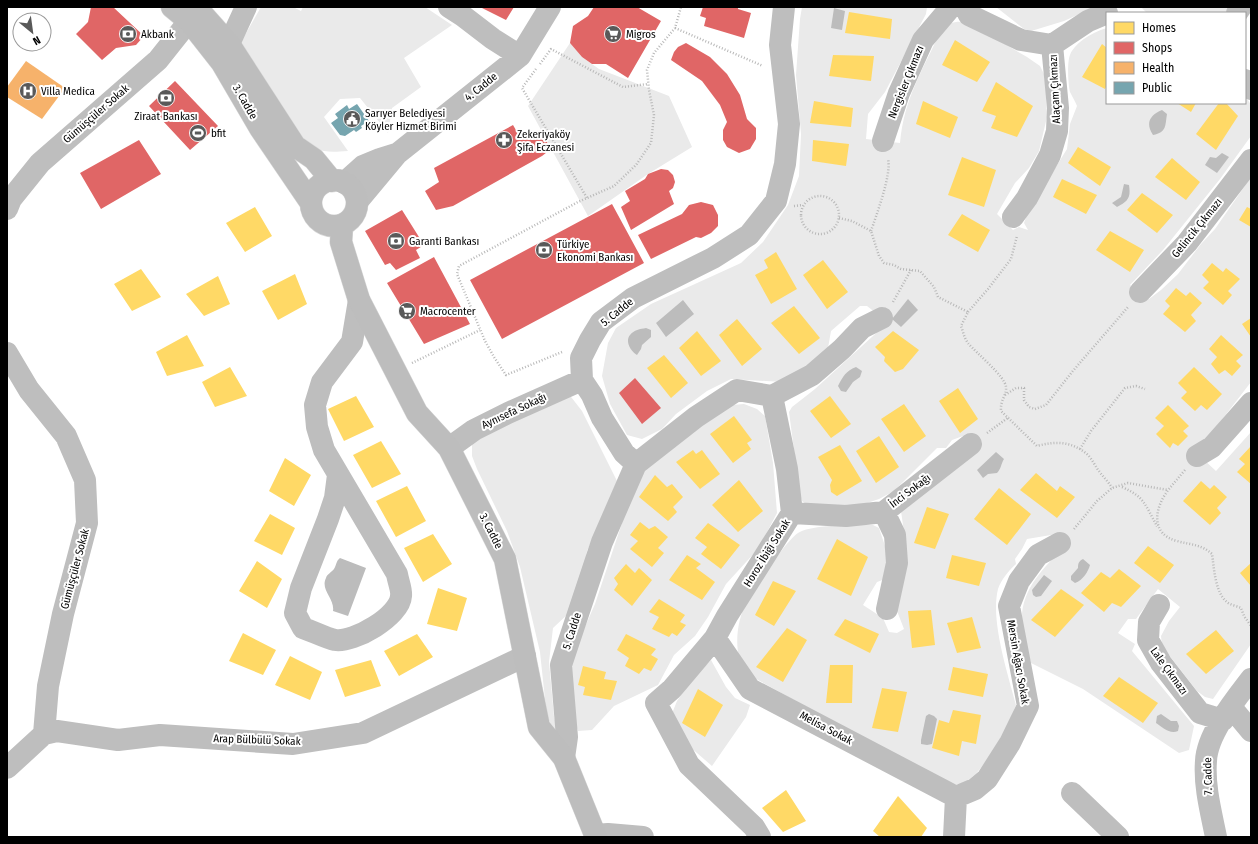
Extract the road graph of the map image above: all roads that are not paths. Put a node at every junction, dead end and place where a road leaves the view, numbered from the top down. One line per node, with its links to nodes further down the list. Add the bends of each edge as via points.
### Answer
1 (172, 7): 9 (main road, 3. Cadde)
2 (246, 7): 10 (street)
3 (449, 7): 12 (street)
4 (550, 7): 12 (street, 4. Cadde)
5 (784, 7): 26 (street, 5. Cadde, via 780,45 789,124 785,164 776,201 749,235 713,258 633,298 601,322 582,358)
6 (951, 7): 13 (street, Nergisler Çıkmazı, via 923,40 899,93)
7 (965, 7): 11 (street, via 969,15 1021,40)
8 (1106, 13): 11 (street, via 1088,21)
9 (192, 14): 10 (main road, 3. Cadde); 18 (main road, 3. Cadde, via 260,128); 19 (street, Gümüşçüler Sokak, via 158,60 40,163 11,199)
10 (228, 44): 16 (main road, 3. Cadde, via 295,146 314,159)
11 (1052, 45): 20 (street, Alaçam Çıkmazı, via 1058,108 1057,131 1050,155 1027,198)
12 (520, 56): 14 (street, 4. Cadde)
13 (883, 141)
14 (397, 154): 16 (street, via 363,166); 17 (street)
15 (1251, 160): 22 (street, Gelincik Çıkmazı, via 1187,243)
16 (338, 182): 17 (main road, via 353,191); 18 (main road, via 320,186 312,196)
17 (356, 202): 21 (main road, via 353,215)
18 (311, 203): 21 (main road, via 316,217)
19 (7, 209)
20 (1013, 217)
21 (337, 231): 23 (main road, 3. Cadde)
22 (1140, 292)
23 (359, 300): 30 (main road, 3. Cadde, via 417,413); 33 (street, via 352,342 322,382 315,405 317,427 324,450)
24 (882, 318): 27 (street, via 862,328 812,375)
25 (7, 354): 44 (street, Gümüşçüler Sokak, via 29,390 66,436 85,480 87,523 76,559 48,686)
26 (582, 380): 30 (street, Aynısefa Sokağı, via 474,430); 32 (street, via 624,453)
27 (772, 396): 32 (street, via 737,390 696,417); 35 (street, Horoz İbiği Sokak, via 787,469)
28 (1251, 403): 31 (street, via 1212,448)
29 (972, 444): 34 (street, İnci Sokağı)
30 (449, 448): 40 (main road, 3. Cadde, via 505,560)
31 (1197, 456)
32 (636, 464): 45 (street, 5. Cadde, via 602,542 561,664 567,737)
33 (338, 475): 33 (street, via 333,505 301,588 295,613 303,628 336,640 351,638 376,626 396,609 402,596 397,574)
34 (884, 512): 35 (street, İnci Sokağı, via 846,516); 38 (street, via 895,535 897,563)
35 (792, 513): 39 (street, Horoz İbiği Sokak)
36 (1060, 543): 48 (street, Mersin Ağacı Sokak, via 1038,555 1018,581 1009,606 1028,706 1010,743 987,779 975,789)
37 (1159, 605): 42 (street, Lale Çıkmazı, via 1149,622 1148,640 1161,663 1200,713)
38 (887, 609)
39 (715, 638): 48 (street, Melisa Sokak, via 750,689); 53 (street, Horoz İbiği Sokak, via 672,689 656,703 688,765 754,827)
40 (525, 656): 44 (street, Arap Bülbülü Sokak, via 363,734 293,744 160,735 118,740 57,731); 45 (main road, 3. Cadde, via 539,727)
41 (1251, 679): 42 (street, 7. Cadde)
42 (1227, 713): 43 (street); 51 (street, 7. Cadde, via 1211,739 1206,760 1208,800)
43 (1251, 731)
44 (44, 734): 46 (street)
45 (564, 758): 49 (main road, 3. Cadde)
46 (7, 768)
47 (1072, 793): 50 (street)
48 (956, 797): 54 (street)
49 (596, 836): 52 (street, via 608,834)
50 (1114, 836)
51 (1216, 836)
52 (643, 837)
53 (760, 837)
54 (954, 837)

